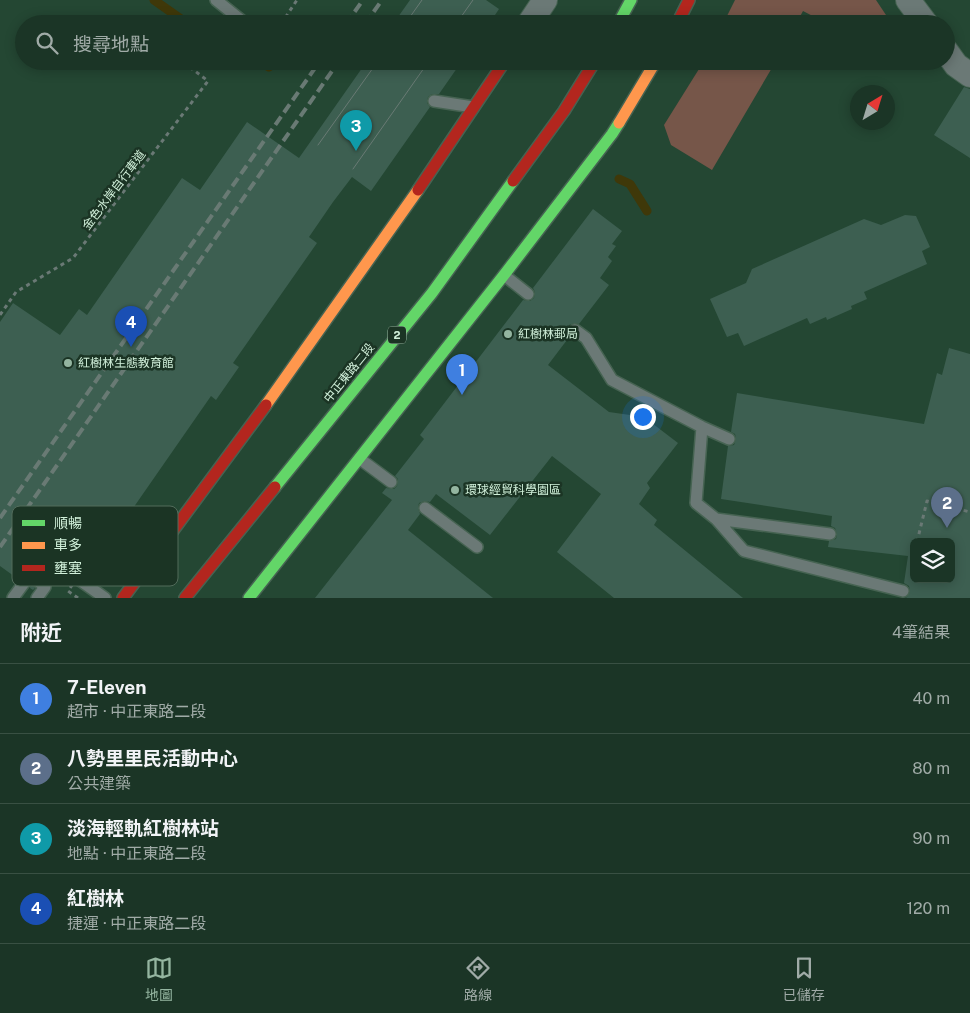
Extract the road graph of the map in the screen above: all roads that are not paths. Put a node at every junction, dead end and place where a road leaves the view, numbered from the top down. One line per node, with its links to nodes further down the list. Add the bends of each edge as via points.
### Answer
1 (216, 0): 6 (lane)
2 (545, 0): 7 (street)
3 (631, 0): 8 (main road)
4 (689, 0): 9 (main road)
5 (908, 0): 10 (street)
6 (235, 15)
7 (535, 15)
8 (623, 15)
9 (682, 15)
10 (919, 15)
11 (955, 64): 15 (street)
12 (499, 70): 17 (main road)
13 (589, 70): 37 (main road, 中正東路二段 / 2, via 564,111 432,293)
14 (651, 70): 18 (main road, via 612,134)
15 (970, 75)
16 (434, 101): 17 (lane)
17 (475, 107): 27 (main road, via 261,413)
18 (504, 275): 19 (lane); 23 (main road)
19 (528, 294)
20 (575, 330): 21 (lane, via 586,338 612,380)
21 (702, 428): 22 (lane); 26 (lane, via 696,502)
22 (730, 439)
23 (360, 459): 24 (lane); 38 (main road)
24 (391, 482)
25 (425, 508): 29 (lane)
26 (716, 519): 28 (lane); 33 (lane, via 744,551)
27 (178, 524)
28 (830, 534)
29 (477, 547)
30 (44, 586): 34 (lane)
31 (88, 586): 35 (lane)
32 (132, 586): 36 (main road)
33 (903, 591)
34 (37, 598)
35 (105, 598)
36 (123, 598)
37 (185, 598)
38 (249, 598)

